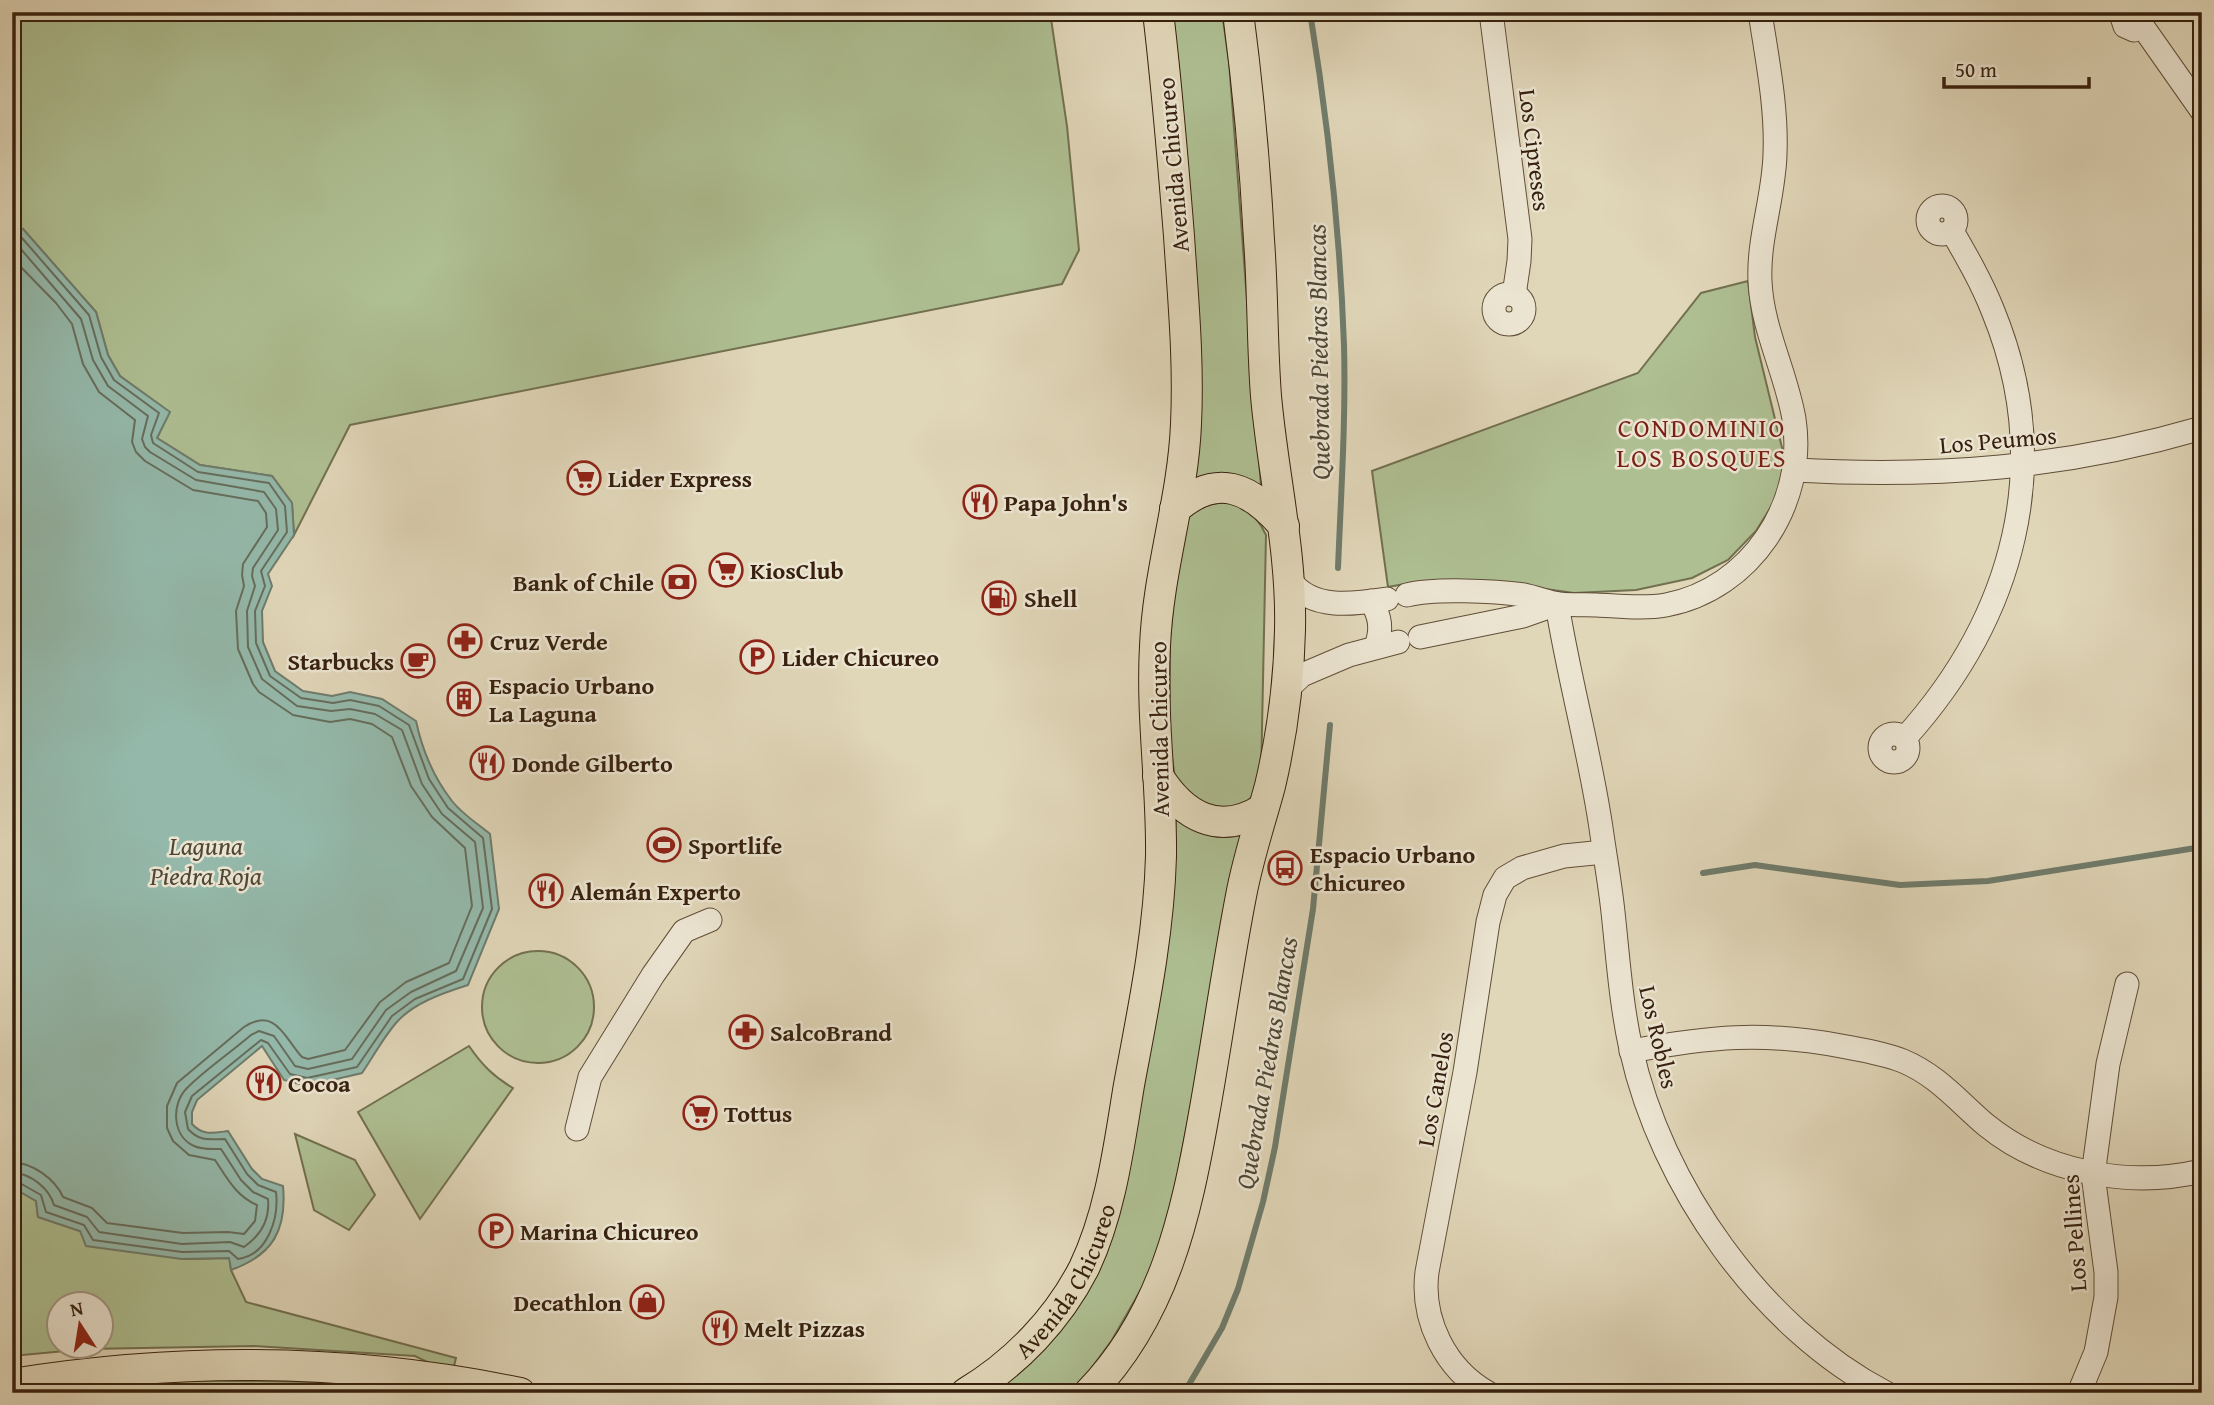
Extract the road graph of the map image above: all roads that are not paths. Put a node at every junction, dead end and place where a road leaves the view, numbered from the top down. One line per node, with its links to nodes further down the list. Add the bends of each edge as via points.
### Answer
1 (1158, 12): 13 (main road, Avenida Chicureo, via 1187,370 1186,427)
2 (1238, 12): 14 (main road, via 1256,195 1266,392)
3 (1492, 12): 9 (street, Los Cipreses, via 1520,239)
4 (1760, 12): 12 (street, via 1776,129 1760,280 1772,345 1794,418)
5 (2123, 12): 6 (street, via 2125,26 2134,30)
6 (2144, 20): 7 (street)
7 (2202, 111)
8 (1952, 231): 11 (street, via 1982,286 2007,351 2022,424)
9 (1514, 295)
10 (2202, 428): 11 (street, Los Peumos, via 2096,455)
11 (2024, 466): 12 (street, Los Peumos, via 1910,473); 20 (street, via 2013,547 1994,602 1941,695)
12 (1795, 470): 17 (street, via 1783,511 1763,545 1738,570 1710,588 1664,605)
13 (1175, 509): 14 (main road, via 1203,490 1232,488 1258,501); 21 (main road, Avenida Chicureo, via 1155,641)
14 (1284, 526): 15 (main road)
15 (1290, 580): 16 (street, via 1296,590 1318,601); 19 (main road)
16 (1389, 599): 17 (street, via 1444,591 1523,595); 18 (street, via 1378,612 1380,636)
17 (1557, 604): 18 (street); 23 (street, Los Robles)
18 (1398, 642): 19 (street, via 1349,655 1302,675)
19 (1286, 690): 22 (main road)
20 (1905, 738)
21 (1158, 776): 22 (main road, via 1177,801 1203,819 1235,822); 34 (main road, Avenida Chicureo, via 1157,919 1105,1206 1084,1267 1058,1310 1018,1354)
22 (1264, 809): 35 (main road, via 1241,897 1198,1150 1178,1238 1142,1323)
23 (1604, 852): 26 (street, Los Robles); 36 (street, Los Canelos, via 1545,860 1513,872 1499,885 1491,907 1426,1288 1440,1343 1463,1375)
24 (710, 919): 27 (street, via 684,931 653,975 590,1077)
25 (2127, 984): 29 (street, Los Pellines, via 2108,1063)
26 (1631, 1051): 29 (street, via 1707,1038 1764,1036 1876,1053 1937,1079 2011,1143); 32 (street, Los Robles, via 1668,1153 1717,1239 1749,1280)
27 (577, 1129)
28 (2202, 1171): 29 (street, via 2150,1178)
29 (2094, 1175): 38 (street, Los Pellines, via 2106,1297 2096,1352)
30 (87, 1383): 31 (main road); 33 (main road, via 217,1364 312,1366 424,1376)
31 (12, 1384)
32 (1859, 1387): 37 (street, Los Robles)
33 (520, 1393)
34 (966, 1393)
35 (1089, 1393)
36 (1488, 1393)
37 (1886, 1393)
38 (2079, 1393)

